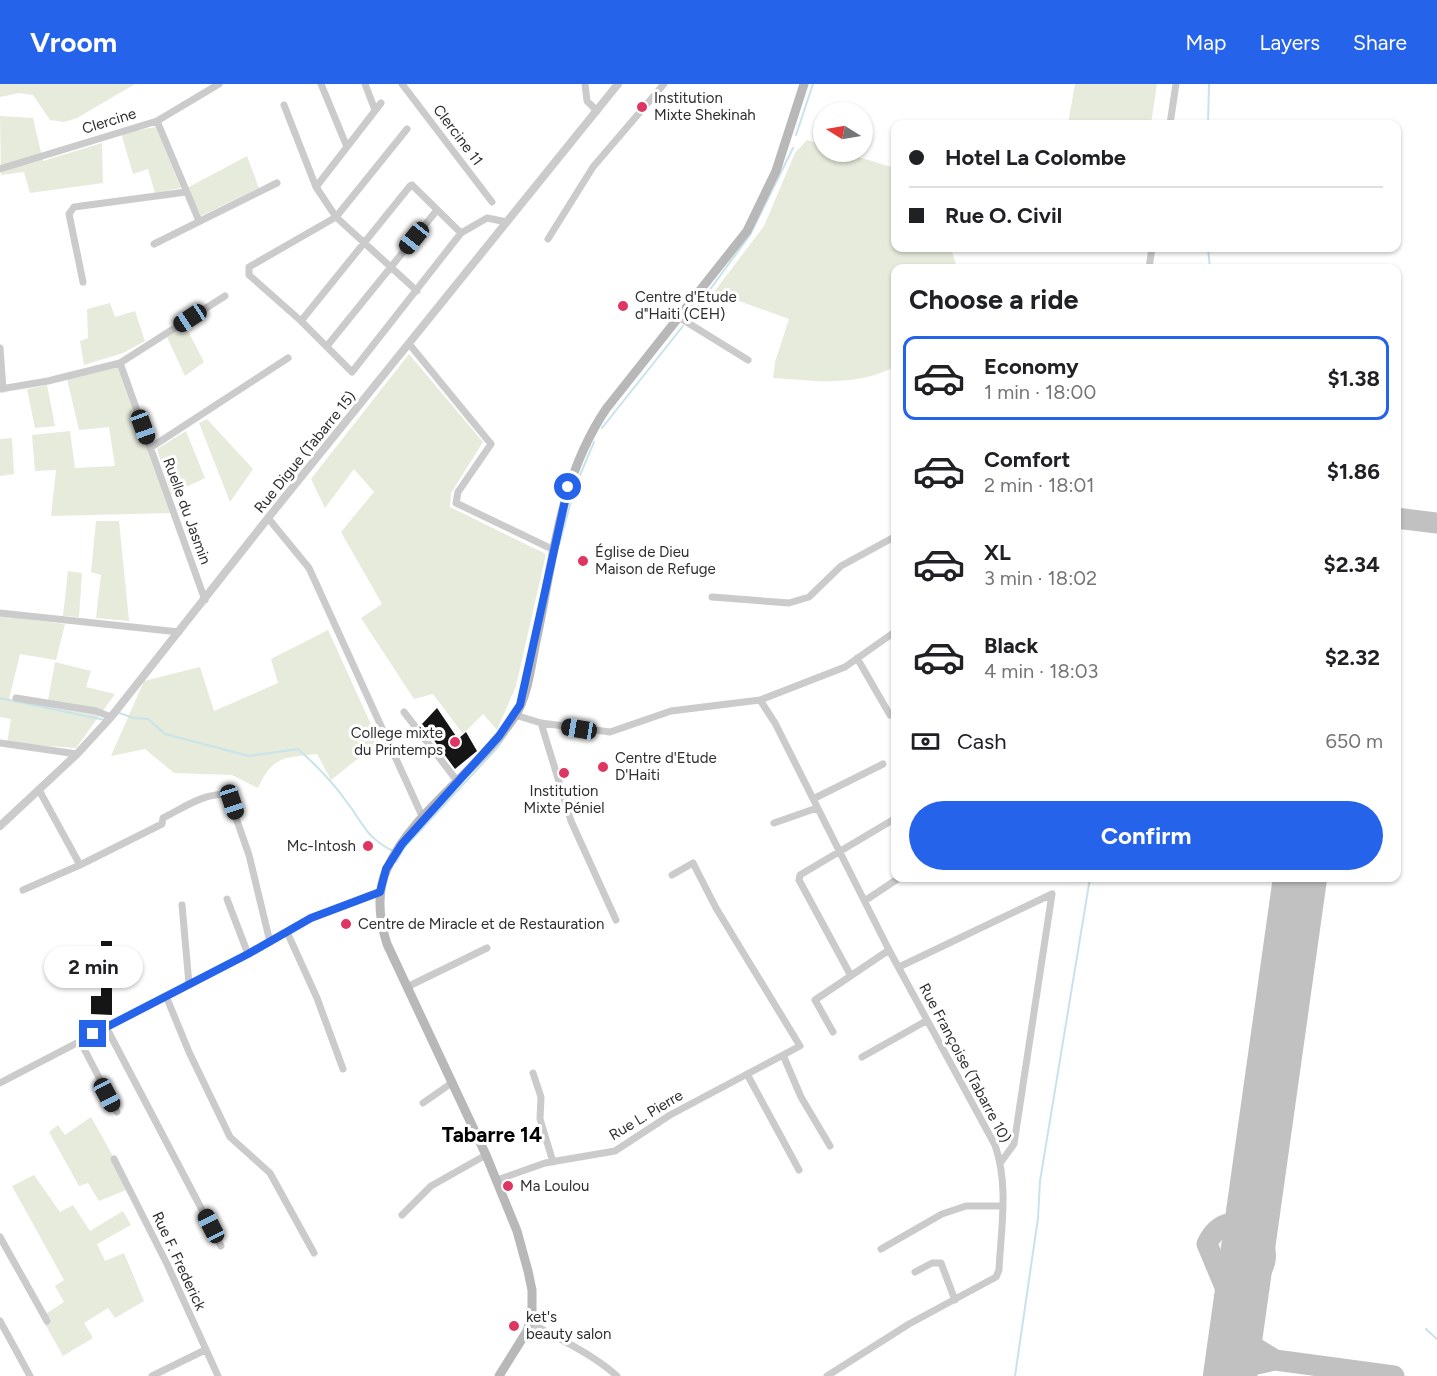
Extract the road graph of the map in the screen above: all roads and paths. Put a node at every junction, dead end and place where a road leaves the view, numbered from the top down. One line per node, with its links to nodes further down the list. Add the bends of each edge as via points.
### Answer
1 (219, 84): 15 (street, Clercine)
2 (321, 84): 17 (street)
3 (364, 84): 12 (street)
4 (402, 84): 22 (street, Clercine 11)
5 (585, 84): 13 (street, via 587,100)
6 (618, 84): 13 (street, Rue Digue (Tabarre 15))
7 (664, 84): 28 (street, via 593,167)
8 (804, 84): 35 (main road, via 776,171 747,231)
9 (1176, 84): 14 (street)
10 (381, 103): 12 (street)
11 (284, 105): 20 (street)
12 (375, 110): 17 (street)
13 (597, 111): 26 (street, Rue Digue (Tabarre 15))
14 (1171, 120)
15 (157, 121): 18 (street, Clercine); 21 (street)
16 (407, 129): 24 (street)
17 (347, 147): 20 (street)
18 (0, 169)
19 (278, 183): 25 (street)
20 (316, 187): 24 (street)
21 (186, 192): 25 (street); 32 (street, via 74,207 69,214)
22 (492, 202)
23 (437, 210): 27 (street); 29 (street, via 412,185); 31 (street)
24 (336, 217): 29 (street); 36 (street, via 249,267 249,275)
25 (199, 221): 30 (street)
26 (507, 222): 27 (street, via 487,218); 37 (street, Rue Digue (Tabarre 15))
27 (461, 232): 33 (street)
28 (548, 239)
29 (365, 243): 31 (street); 36 (street)
30 (154, 244)
31 (390, 267): 33 (street); 38 (street)
32 (83, 282)
33 (417, 291): 38 (street, via 352,372)
34 (225, 296): 42 (street)
35 (680, 318): 41 (street); 47 (main road, via 588,435 562,505)
36 (301, 321): 38 (street)
37 (410, 345): 45 (street, Rue Digue (Tabarre 15)); 47 (street, via 491,444 458,492 456,503)
38 (327, 346)
39 (0, 348): 43 (street)
40 (288, 358): 44 (street)
41 (748, 360)
42 (120, 363): 43 (street); 44 (street, Ruelle du Jasmin)
43 (2, 389)
44 (150, 448): 49 (street, Ruelle du Jasmin)
45 (268, 518): 49 (street, Rue Digue (Tabarre 15)); 69 (street, via 309,568)
46 (891, 539): 48 (street, via 841,566 809,597 789,603)
47 (554, 550): 57 (main road, via 528,679)
48 (712, 597)
49 (204, 600): 51 (street, Rue Digue (Tabarre 15))
50 (0, 613): 51 (street)
51 (179, 632): 59 (street, Rue Digue (Tabarre 15))
52 (891, 634): 53 (street)
53 (857, 658): 55 (street, via 845,667); 58 (street)
54 (16, 698): 59 (street, via 96,711)
55 (760, 700): 60 (street, via 671,711 610,732); 66 (street, Rue Françoise (Tabarre 10))
56 (404, 712): 64 (street)
57 (515, 715): 60 (street); 64 (main road)
58 (890, 715)
59 (108, 720): 62 (street, Rue Digue (Tabarre 15))
60 (541, 723): 82 (street, via 571,821)
61 (0, 743): 62 (street)
62 (78, 754): 65 (street, Rue Digue (Tabarre 15))
63 (883, 764): 66 (street)
64 (458, 782): 69 (main road)
65 (39, 790): 68 (street, Rue Digue (Tabarre 15)); 74 (street)
66 (813, 799): 67 (street, Rue Françoise (Tabarre 10))
67 (817, 808): 71 (street); 73 (street, Rue Françoise (Tabarre 10))
68 (4, 817): 72 (street, Rue Digue (Tabarre 15))
69 (423, 818): 78 (main road, via 386,869)
70 (891, 821): 73 (street)
71 (774, 823)
72 (0, 826)
73 (838, 851): 80 (street, Rue Françoise (Tabarre 10)); 89 (street, via 800,875 799,880)
74 (80, 865): 77 (street); 84 (street, via 162,824 163,818 192,803 228,795 249,855)
75 (672, 874): 97 (street, Rue L. Pierre, via 693,863 800,1046)
76 (893, 882): 80 (street)
77 (23, 890)
78 (380, 892): 83 (street, via 311,918); 91 (main road, via 382,927)
79 (227, 899): 87 (street)
80 (866, 900): 86 (street, Rue Françoise (Tabarre 10))
81 (182, 905): 90 (street)
82 (616, 920)
83 (287, 932): 84 (street); 99 (street)
84 (270, 942): 87 (street)
85 (487, 948): 91 (street)
86 (889, 950): 88 (street, Rue Françoise (Tabarre 10)); 89 (street)
87 (248, 954): 90 (street)
88 (898, 967): 93 (street, Rue Françoise (Tabarre 10)); 110 (street, via 1052,894 1014,1144)
89 (851, 976): 95 (street, via 815,1000)
90 (189, 984): 92 (street)
91 (407, 987): 102 (main road)
92 (166, 996): 94 (street); 118 (street, via 230,1137 270,1173)
93 (926, 1021): 98 (street); 110 (street, Rue Françoise (Tabarre 10), via 995,1144)
94 (106, 1027): 96 (street); 116 (street)
95 (834, 1032)
96 (80, 1041): 103 (street); 105 (street)
97 (783, 1055): 101 (street, Rue L. Pierre); 106 (street, via 801,1097)
98 (862, 1057)
99 (343, 1069)
100 (533, 1073): 109 (street, via 541,1097 540,1119)
101 (747, 1074): 109 (street, Rue L. Pierre, via 670,1115 615,1151); 111 (street)
102 (453, 1082): 104 (street); 107 (main road)
103 (0, 1083)
104 (423, 1103)
105 (117, 1112)
106 (830, 1146)
107 (486, 1155): 112 (main road); 114 (street, via 431,1186)
108 (114, 1159): 124 (street, Rue F. Frederick)
109 (553, 1162): 112 (street, Rue L. Pierre)
110 (1001, 1162): 113 (street, Rue Françoise (Tabarre 10))
111 (799, 1170)
112 (497, 1180): 123 (main road, via 528,1271 532,1290)
113 (1003, 1206): 117 (street, via 966,1206 942,1214); 120 (street, Rue Françoise (Tabarre 10), via 996,1277)
114 (402, 1215)
115 (0, 1237): 122 (street)
116 (221, 1246)
117 (881, 1249)
118 (314, 1253)
119 (915, 1272): 120 (street, via 941,1263)
120 (955, 1300): 130 (street, Rue Françoise (Tabarre 10), via 909,1323)
121 (0, 1321): 125 (street)
122 (47, 1321)
123 (530, 1322): 128 (main road); 129 (street, via 581,1350)
124 (205, 1350): 126 (street); 127 (street, Rue F. Frederick)
125 (30, 1376)
126 (152, 1376)
127 (218, 1376)
128 (499, 1376)
129 (617, 1376)
130 (827, 1376)

